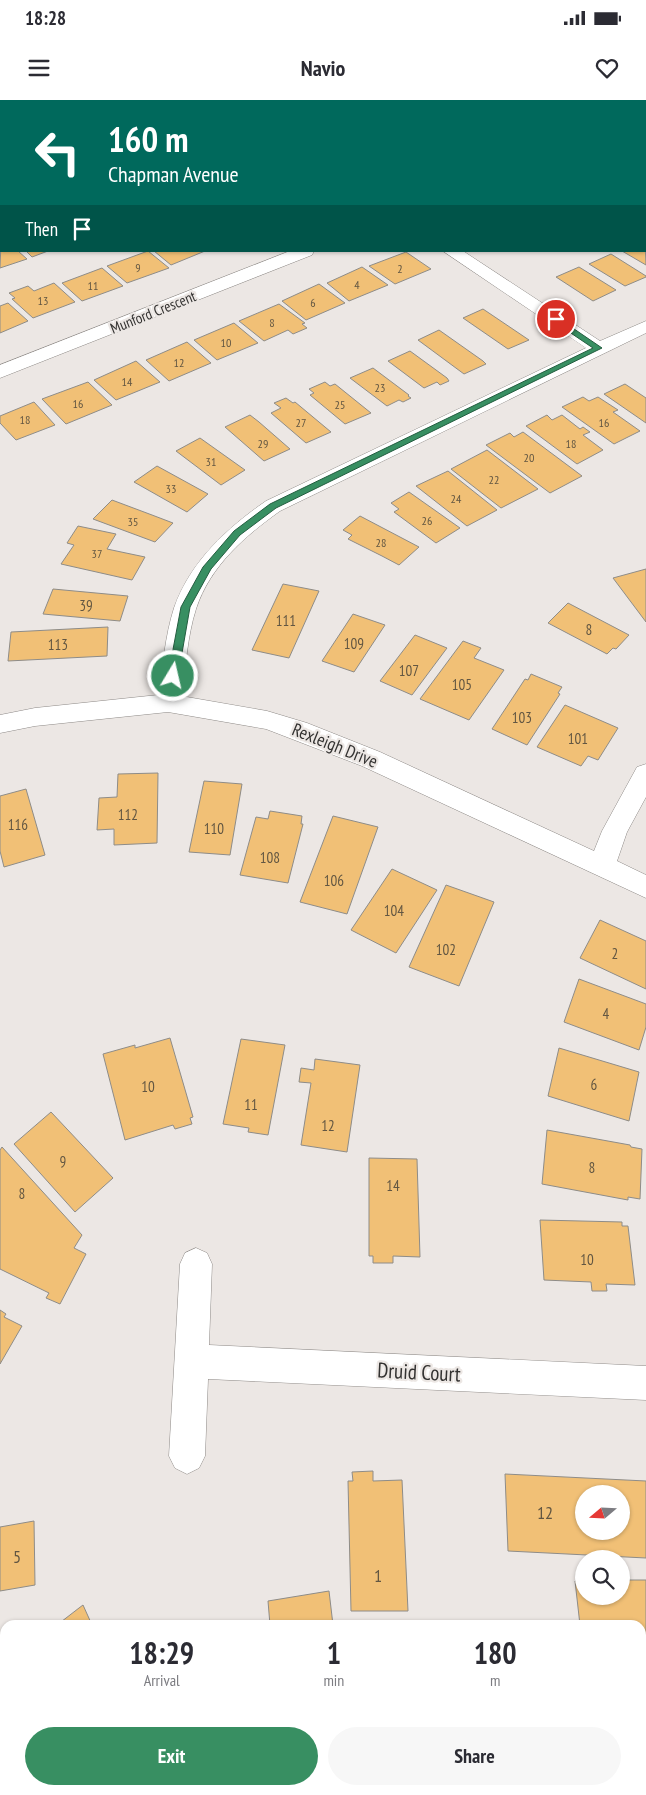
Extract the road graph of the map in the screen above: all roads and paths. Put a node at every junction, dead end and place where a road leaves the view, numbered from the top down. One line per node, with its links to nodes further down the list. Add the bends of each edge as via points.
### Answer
1 (303, 252): 5 (street, Munford Crescent)
2 (453, 252): 4 (street)
3 (646, 326): 4 (street)
4 (598, 348): 6 (street, via 254,518 222,548 185,607)
5 (0, 372)
6 (168, 704): 7 (street, Rexleigh Drive, via 36,717); 9 (street, Rexleigh Drive, via 267,720 298,730 371,759)
7 (0, 724)
8 (646, 774): 9 (street, via 615,831)
9 (602, 865): 10 (street, Rexleigh Drive)
10 (646, 886)
11 (196, 1264): 12 (street)
12 (191, 1361): 13 (street, Druid Court); 14 (street)
13 (646, 1383)
14 (187, 1456)

